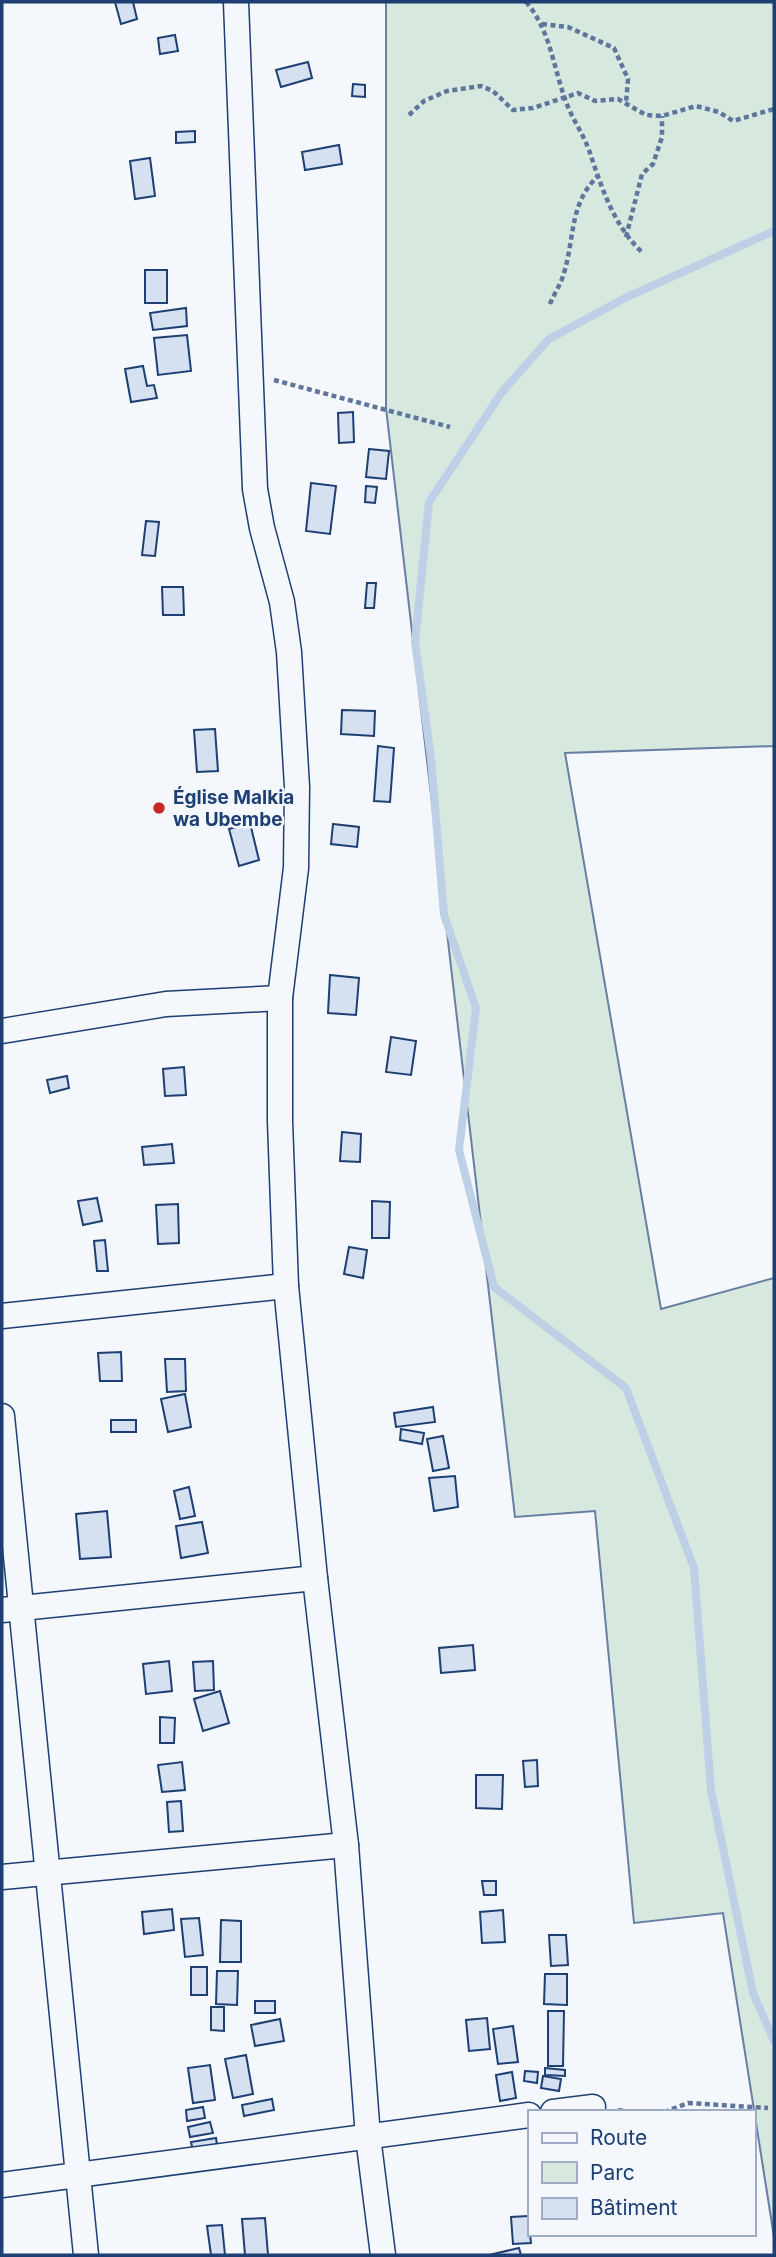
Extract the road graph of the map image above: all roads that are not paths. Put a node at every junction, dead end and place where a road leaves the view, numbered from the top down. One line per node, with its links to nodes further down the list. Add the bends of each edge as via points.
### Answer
1 (236, 2): 2 (street, via 255,489 282,602 297,787 296,868)
2 (280, 998): 3 (street, via 166,1004); 4 (street)
3 (2, 1031)
4 (286, 1286): 5 (street); 7 (street)
5 (2, 1316)
6 (2, 1416): 8 (street)
7 (315, 1578): 8 (street); 9 (street)
8 (11, 1609): 10 (street)
9 (346, 1845): 10 (street); 15 (street)
10 (47, 1872): 11 (street); 16 (street)
11 (2, 1877)
12 (593, 2107): 13 (street)
13 (569, 2110)
14 (528, 2115): 15 (street)
15 (368, 2137): 16 (street); 19 (street)
16 (78, 2175): 17 (street); 18 (street)
17 (2, 2185)
18 (86, 2255)
19 (383, 2255)

